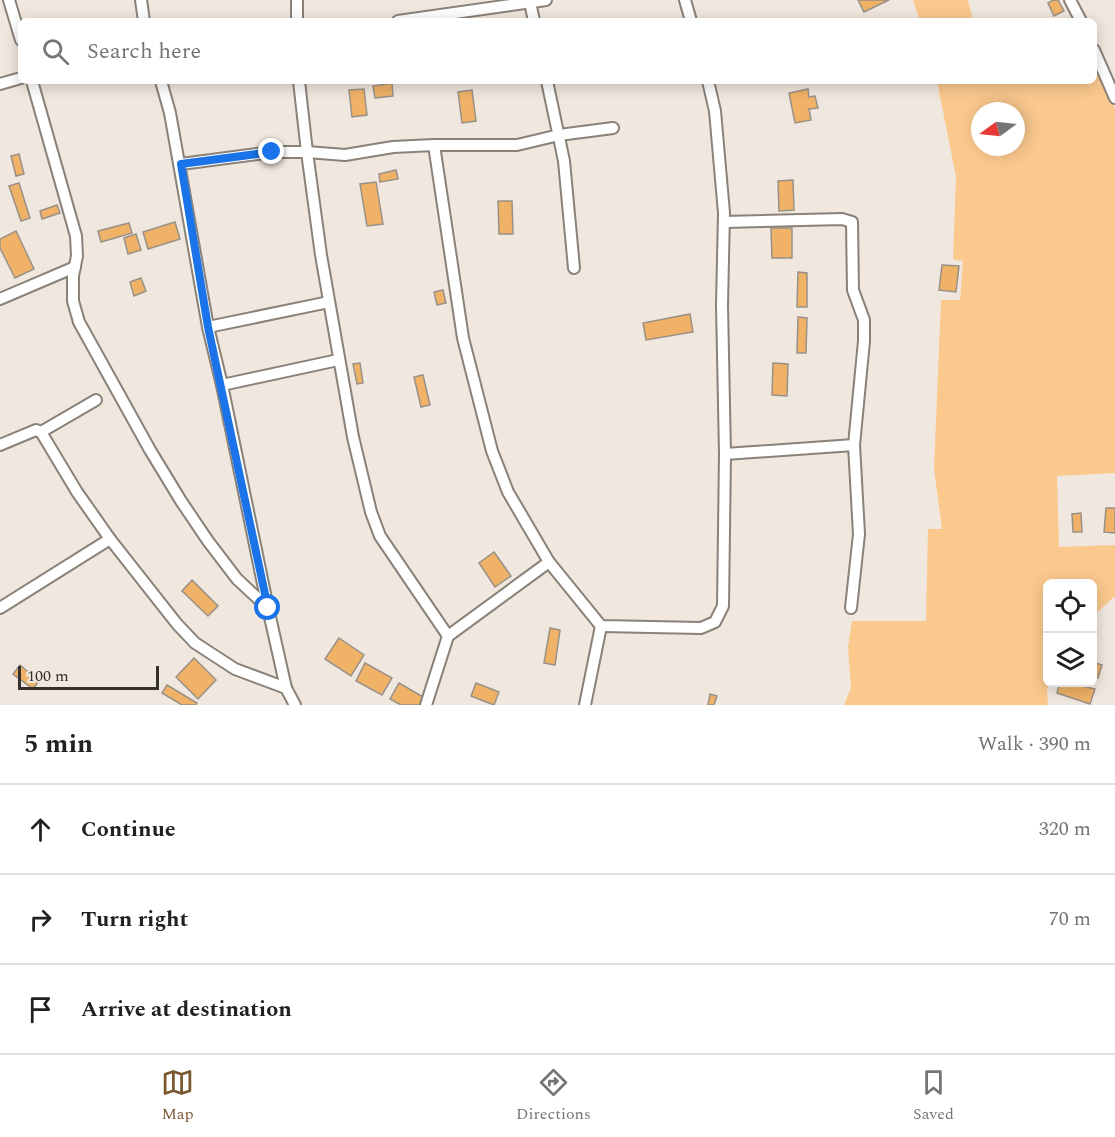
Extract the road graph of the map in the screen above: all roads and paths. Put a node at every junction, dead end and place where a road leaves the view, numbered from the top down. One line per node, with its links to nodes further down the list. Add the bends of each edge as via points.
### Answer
1 (9, 0): 15 (street)
2 (141, 0): 9 (street)
3 (297, 0): 10 (street)
4 (546, 0): 8 (street)
5 (685, 0): 13 (street)
6 (1070, 0): 14 (street)
7 (508, 2): 8 (street); 11 (street)
8 (530, 2): 12 (street)
9 (144, 18)
10 (297, 18)
11 (415, 18)
12 (533, 18)
13 (690, 18)
14 (1079, 18)
15 (18, 30)
16 (1097, 57): 24 (street)
17 (18, 79): 18 (street)
18 (0, 84)
19 (33, 84): 31 (street, via 76,236)
20 (162, 84): 29 (street)
21 (300, 84): 28 (street)
22 (548, 84): 26 (street)
23 (709, 84): 30 (street, via 721,164)
24 (1115, 98)
25 (613, 128): 26 (street)
26 (559, 135): 27 (street, via 517,146); 32 (street)
27 (434, 145): 28 (street, via 345,155); 44 (street, via 463,338 492,451 508,492)
28 (307, 152): 29 (street, via 272,152); 34 (street)
29 (181, 164): 35 (street)
30 (724, 222): 41 (street, via 852,222 853,290 862,311 864,340); 42 (street)
31 (75, 267): 33 (street); 46 (street, via 73,301 79,322 140,432 208,541 237,579)
32 (574, 268)
33 (0, 299)
34 (329, 302): 35 (street); 36 (street)
35 (208, 327): 37 (street)
36 (339, 360): 37 (street); 49 (street, via 375,526)
37 (222, 385): 46 (street)
38 (96, 400): 39 (street)
39 (41, 432): 40 (street, via 36,430); 43 (street)
40 (0, 445)
41 (854, 445): 42 (street); 47 (street, via 859,534)
42 (724, 454): 48 (street, via 723,606 715,622 701,628)
43 (110, 539): 45 (street); 50 (street, via 195,643 235,669)
44 (549, 562): 48 (street); 49 (street)
45 (3, 603)
46 (268, 608): 50 (street)
47 (851, 608)
48 (600, 626): 53 (street)
49 (448, 636): 52 (street)
50 (286, 688): 51 (street)
51 (295, 705)
52 (426, 705)
53 (585, 705)

